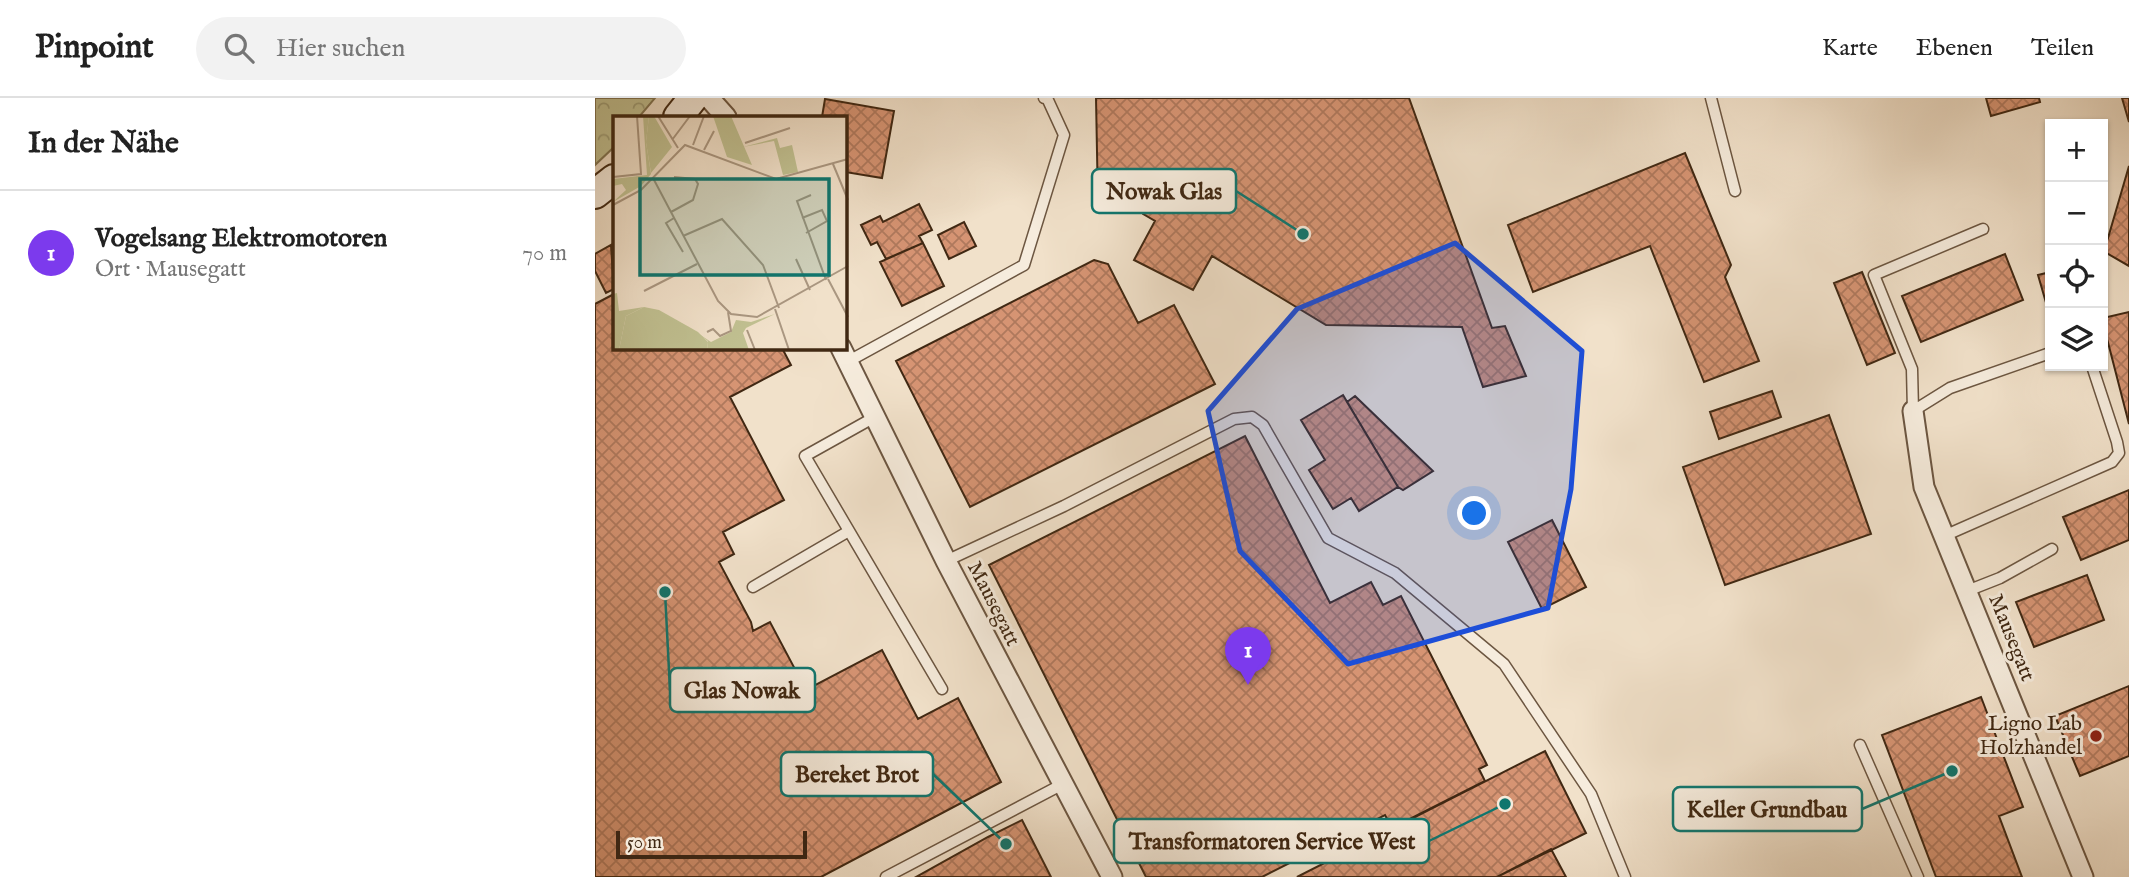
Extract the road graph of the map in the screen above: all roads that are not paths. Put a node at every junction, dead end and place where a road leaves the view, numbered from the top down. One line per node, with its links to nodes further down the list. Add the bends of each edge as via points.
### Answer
1 (693, 98): 5 (street)
2 (709, 98): 6 (street)
3 (1044, 98): 11 (lane, via 1064,135 1024,265)
4 (1711, 98): 8 (lane)
5 (679, 116)
6 (725, 116)
7 (613, 180): 9 (street)
8 (1735, 191)
9 (595, 194)
10 (1983, 229): 14 (lane, via 1874,275 1912,369)
11 (844, 355): 15 (street, Mausegatt)
12 (2045, 356): 14 (lane, via 1950,388)
13 (2094, 371): 17 (lane, via 2117,442 2119,453 2112,461)
14 (1913, 411): 17 (street, Mausegatt, via 1924,487)
15 (873, 418): 16 (lane, via 805,456); 19 (street, Mausegatt)
16 (849, 531): 20 (lane); 22 (lane)
17 (1944, 536): 21 (street, Mausegatt)
18 (2052, 549): 21 (lane)
19 (946, 561): 24 (street, Mausegatt); 27 (lane, via 1234,419 1252,417 1263,425 1328,538 1395,573 1504,664 1591,794)
20 (753, 586)
21 (1967, 591): 29 (street, Mausegatt)
22 (942, 689)
23 (1860, 745): 28 (lane)
24 (1061, 785): 25 (lane); 26 (street, Mausegatt)
25 (886, 877)
26 (1111, 877)
27 (1625, 877)
28 (1918, 877)
29 (2083, 877)

